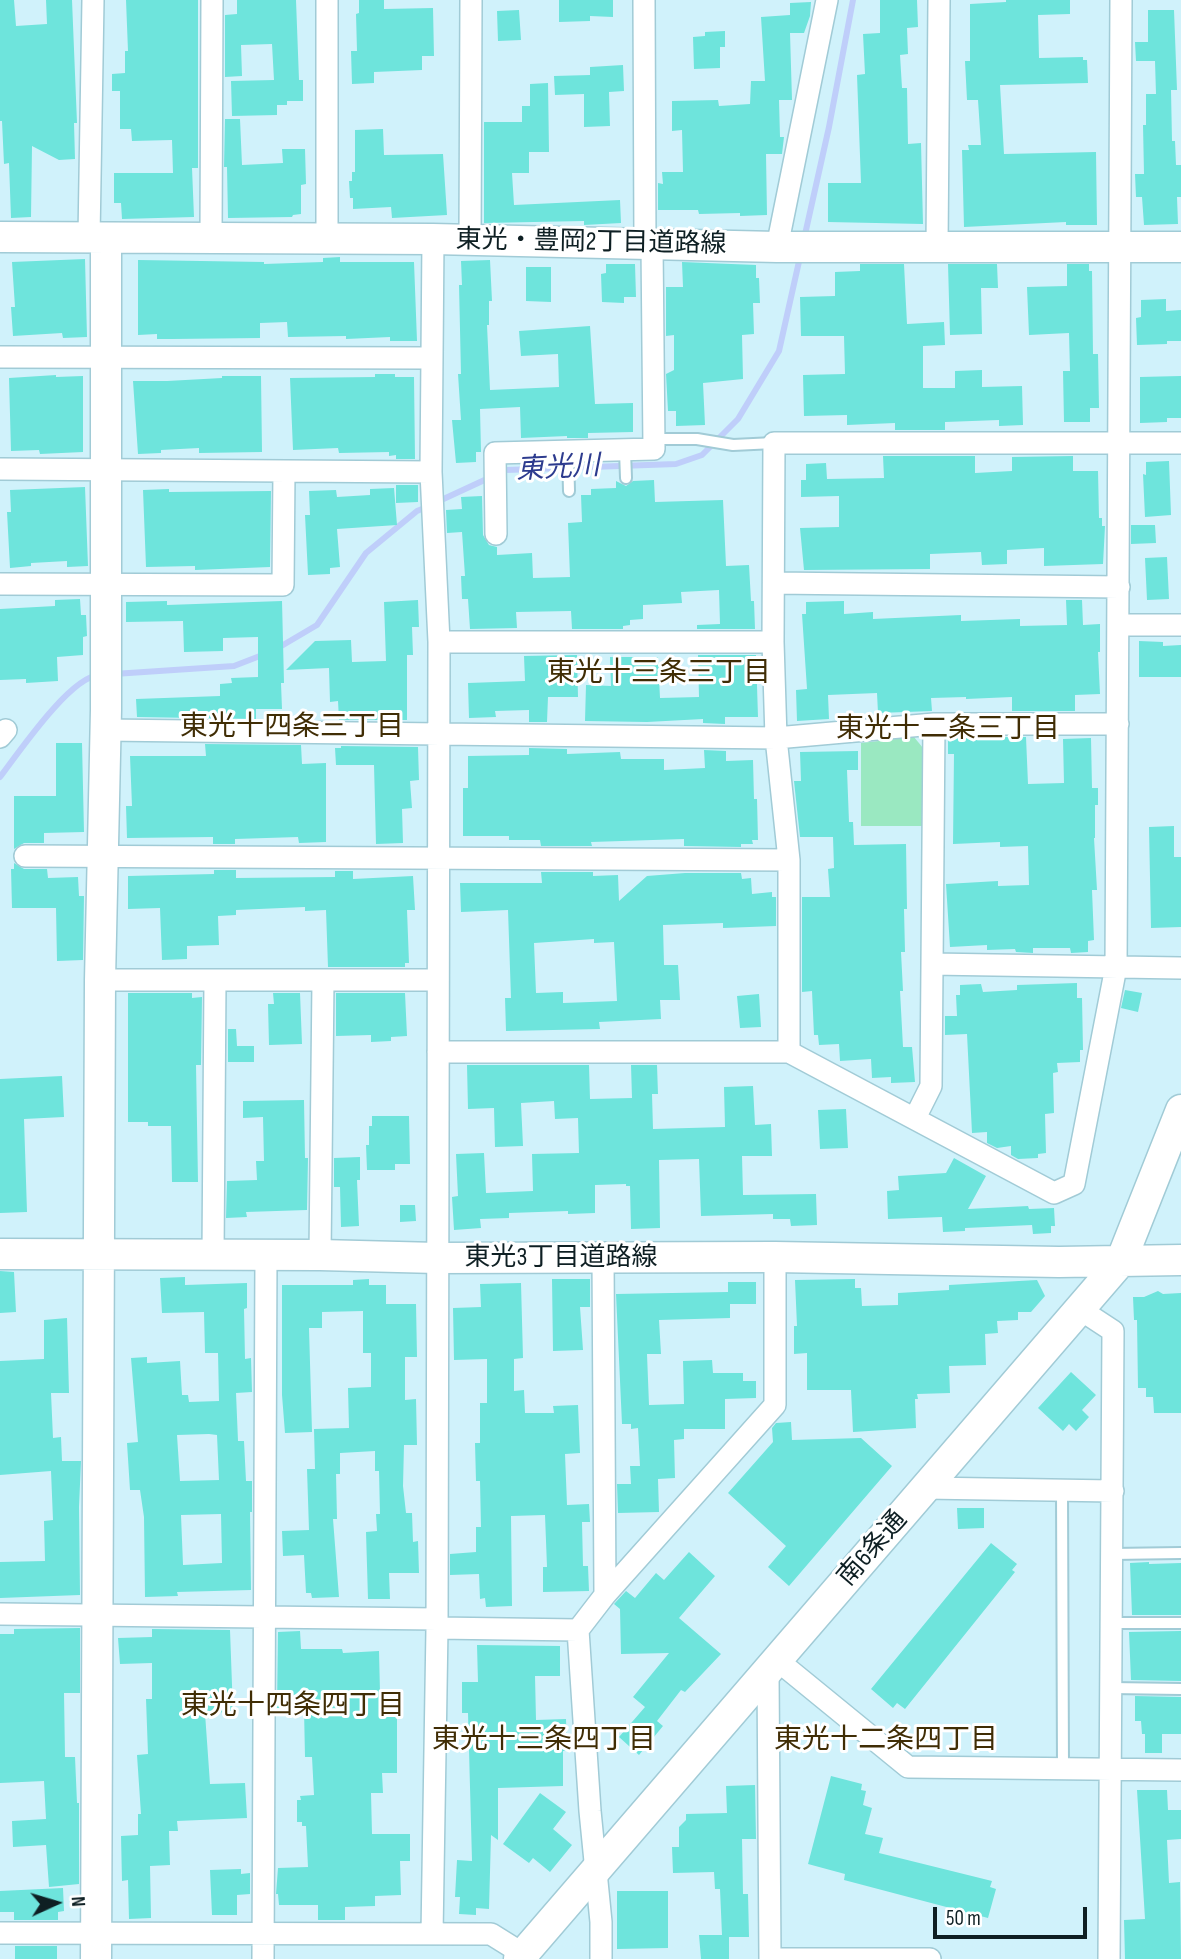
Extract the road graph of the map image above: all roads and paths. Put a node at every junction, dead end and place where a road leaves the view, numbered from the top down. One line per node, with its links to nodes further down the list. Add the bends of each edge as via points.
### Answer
1 (93, 0): 10 (street)
2 (212, 0): 11 (street)
3 (327, 0): 12 (street)
4 (471, 0): 14 (street)
5 (644, 0): 15 (street)
6 (827, 0): 16 (street)
7 (939, 0): 17 (street)
8 (1121, 0): 19 (street)
9 (0, 237): 10 (street, 東光・豊岡2丁目道路線)
10 (97, 237): 11 (street, 東光・豊岡2丁目道路線); 21 (street)
11 (211, 237): 12 (street, 東光・豊岡2丁目道路線)
12 (327, 238): 13 (street, 東光・豊岡2丁目道路線)
13 (433, 239): 14 (street, 東光・豊岡2丁目道路線); 22 (street)
14 (470, 240): 15 (street, 東光・豊岡2丁目道路線)
15 (648, 246): 16 (street, 東光・豊岡2丁目道路線); 23 (street)
16 (794, 247): 17 (street, 東光・豊岡2丁目道路線)
17 (937, 247): 19 (street, 東光・豊岡2丁目道路線)
18 (1181, 247): 19 (street, 東光・豊岡2丁目道路線)
19 (1119, 248): 26 (street)
20 (0, 357): 21 (street)
21 (105, 357): 22 (street); 30 (street)
22 (432, 358): 33 (street)
23 (654, 439): 24 (lane); 27 (street, via 654,449)
24 (774, 443): 26 (street); 36 (street)
25 (1181, 443): 26 (street)
26 (1118, 444): 39 (street)
27 (625, 454): 28 (street); 32 (lane)
28 (568, 455): 34 (lane); 35 (street, via 495,453)
29 (0, 469): 30 (street)
30 (105, 470): 31 (street); 38 (street)
31 (284, 471): 33 (street); 38 (street, via 283,585)
32 (625, 475)
33 (431, 481): 42 (street)
34 (569, 491)
35 (496, 534)
36 (774, 583): 39 (street); 43 (street)
37 (0, 584): 38 (street)
38 (105, 584): 44 (street)
39 (1119, 587): 40 (street)
40 (1119, 625): 41 (street); 46 (street)
41 (1181, 625)
42 (439, 642): 43 (street); 48 (street)
43 (773, 642): 50 (street)
44 (105, 720): 48 (street); 52 (street)
45 (934, 724): 46 (street); 50 (street); 55 (street)
46 (1118, 724): 56 (street)
47 (0, 730): 49 (street, via 6,730)
48 (439, 735): 50 (street); 53 (street)
49 (0, 737)
50 (776, 738): 54 (street)
51 (26, 856): 52 (street)
52 (102, 856): 53 (street); 58 (street)
53 (439, 858): 54 (street); 59 (street)
54 (789, 860): 63 (street)
55 (932, 964): 56 (street); 65 (street, via 931,1086)
56 (1116, 967): 57 (street); 65 (street, via 1074,1184 1054,1193)
57 (1181, 968)
58 (100, 980): 60 (street); 70 (street)
59 (438, 980): 61 (street); 62 (street)
60 (215, 981): 61 (street); 67 (street)
61 (323, 981): 69 (street)
62 (438, 1052): 63 (street); 73 (street)
63 (789, 1052): 65 (street)
64 (1181, 1111): 75 (street, 南6条通)
65 (915, 1118)
66 (0, 1254): 70 (street, 東光3丁目道路線)
67 (213, 1255): 68 (street, 東光3丁目道路線); 70 (street, 東光3丁目道路線)
68 (266, 1255): 69 (street, 東光3丁目道路線); 85 (street)
69 (320, 1255): 73 (street, 東光3丁目道路線)
70 (99, 1256): 84 (street)
71 (603, 1257): 72 (street, 東光3丁目道路線); 73 (street, 東光3丁目道路線); 82 (street)
72 (775, 1257): 75 (street, 東光3丁目道路線); 82 (street, via 775,1405)
73 (437, 1258): 86 (street)
74 (1181, 1259): 75 (street, 東光3丁目道路線)
75 (1121, 1261): 76 (street, 南6条通)
76 (1081, 1310): 77 (street, 南6条通); 79 (street, via 1113,1331)
77 (925, 1488): 78 (street); 90 (street, 南6条通)
78 (1062, 1491): 79 (street); 93 (lane)
79 (1113, 1491): 81 (street)
80 (1181, 1553): 81 (lane)
81 (1112, 1554): 87 (street)
82 (606, 1595): 89 (street)
83 (0, 1614): 84 (street)
84 (96, 1614): 85 (street); 100 (street)
85 (265, 1615): 86 (street); 98 (street)
86 (437, 1623): 89 (street); 99 (street)
87 (1112, 1623): 88 (lane); 91 (street)
88 (1181, 1623)
89 (578, 1630): 96 (street)
90 (772, 1667): 93 (street, via 908,1766); 96 (street, 南6条通); 104 (street, via 769,1959)
91 (1111, 1688): 92 (lane); 94 (street)
92 (1181, 1689)
93 (1063, 1769): 94 (street)
94 (1111, 1769): 95 (street); 105 (street)
95 (1181, 1770)
96 (595, 1871): 101 (street, 南6条通); 103 (street)
97 (0, 1933): 100 (street)
98 (263, 1933): 99 (street); 100 (street); 102 (street)
99 (432, 1934): 101 (street, via 491,1934)
100 (96, 1946)
101 (521, 1956)
102 (263, 1959)
103 (601, 1959)
104 (930, 1959)
105 (1109, 1959)

